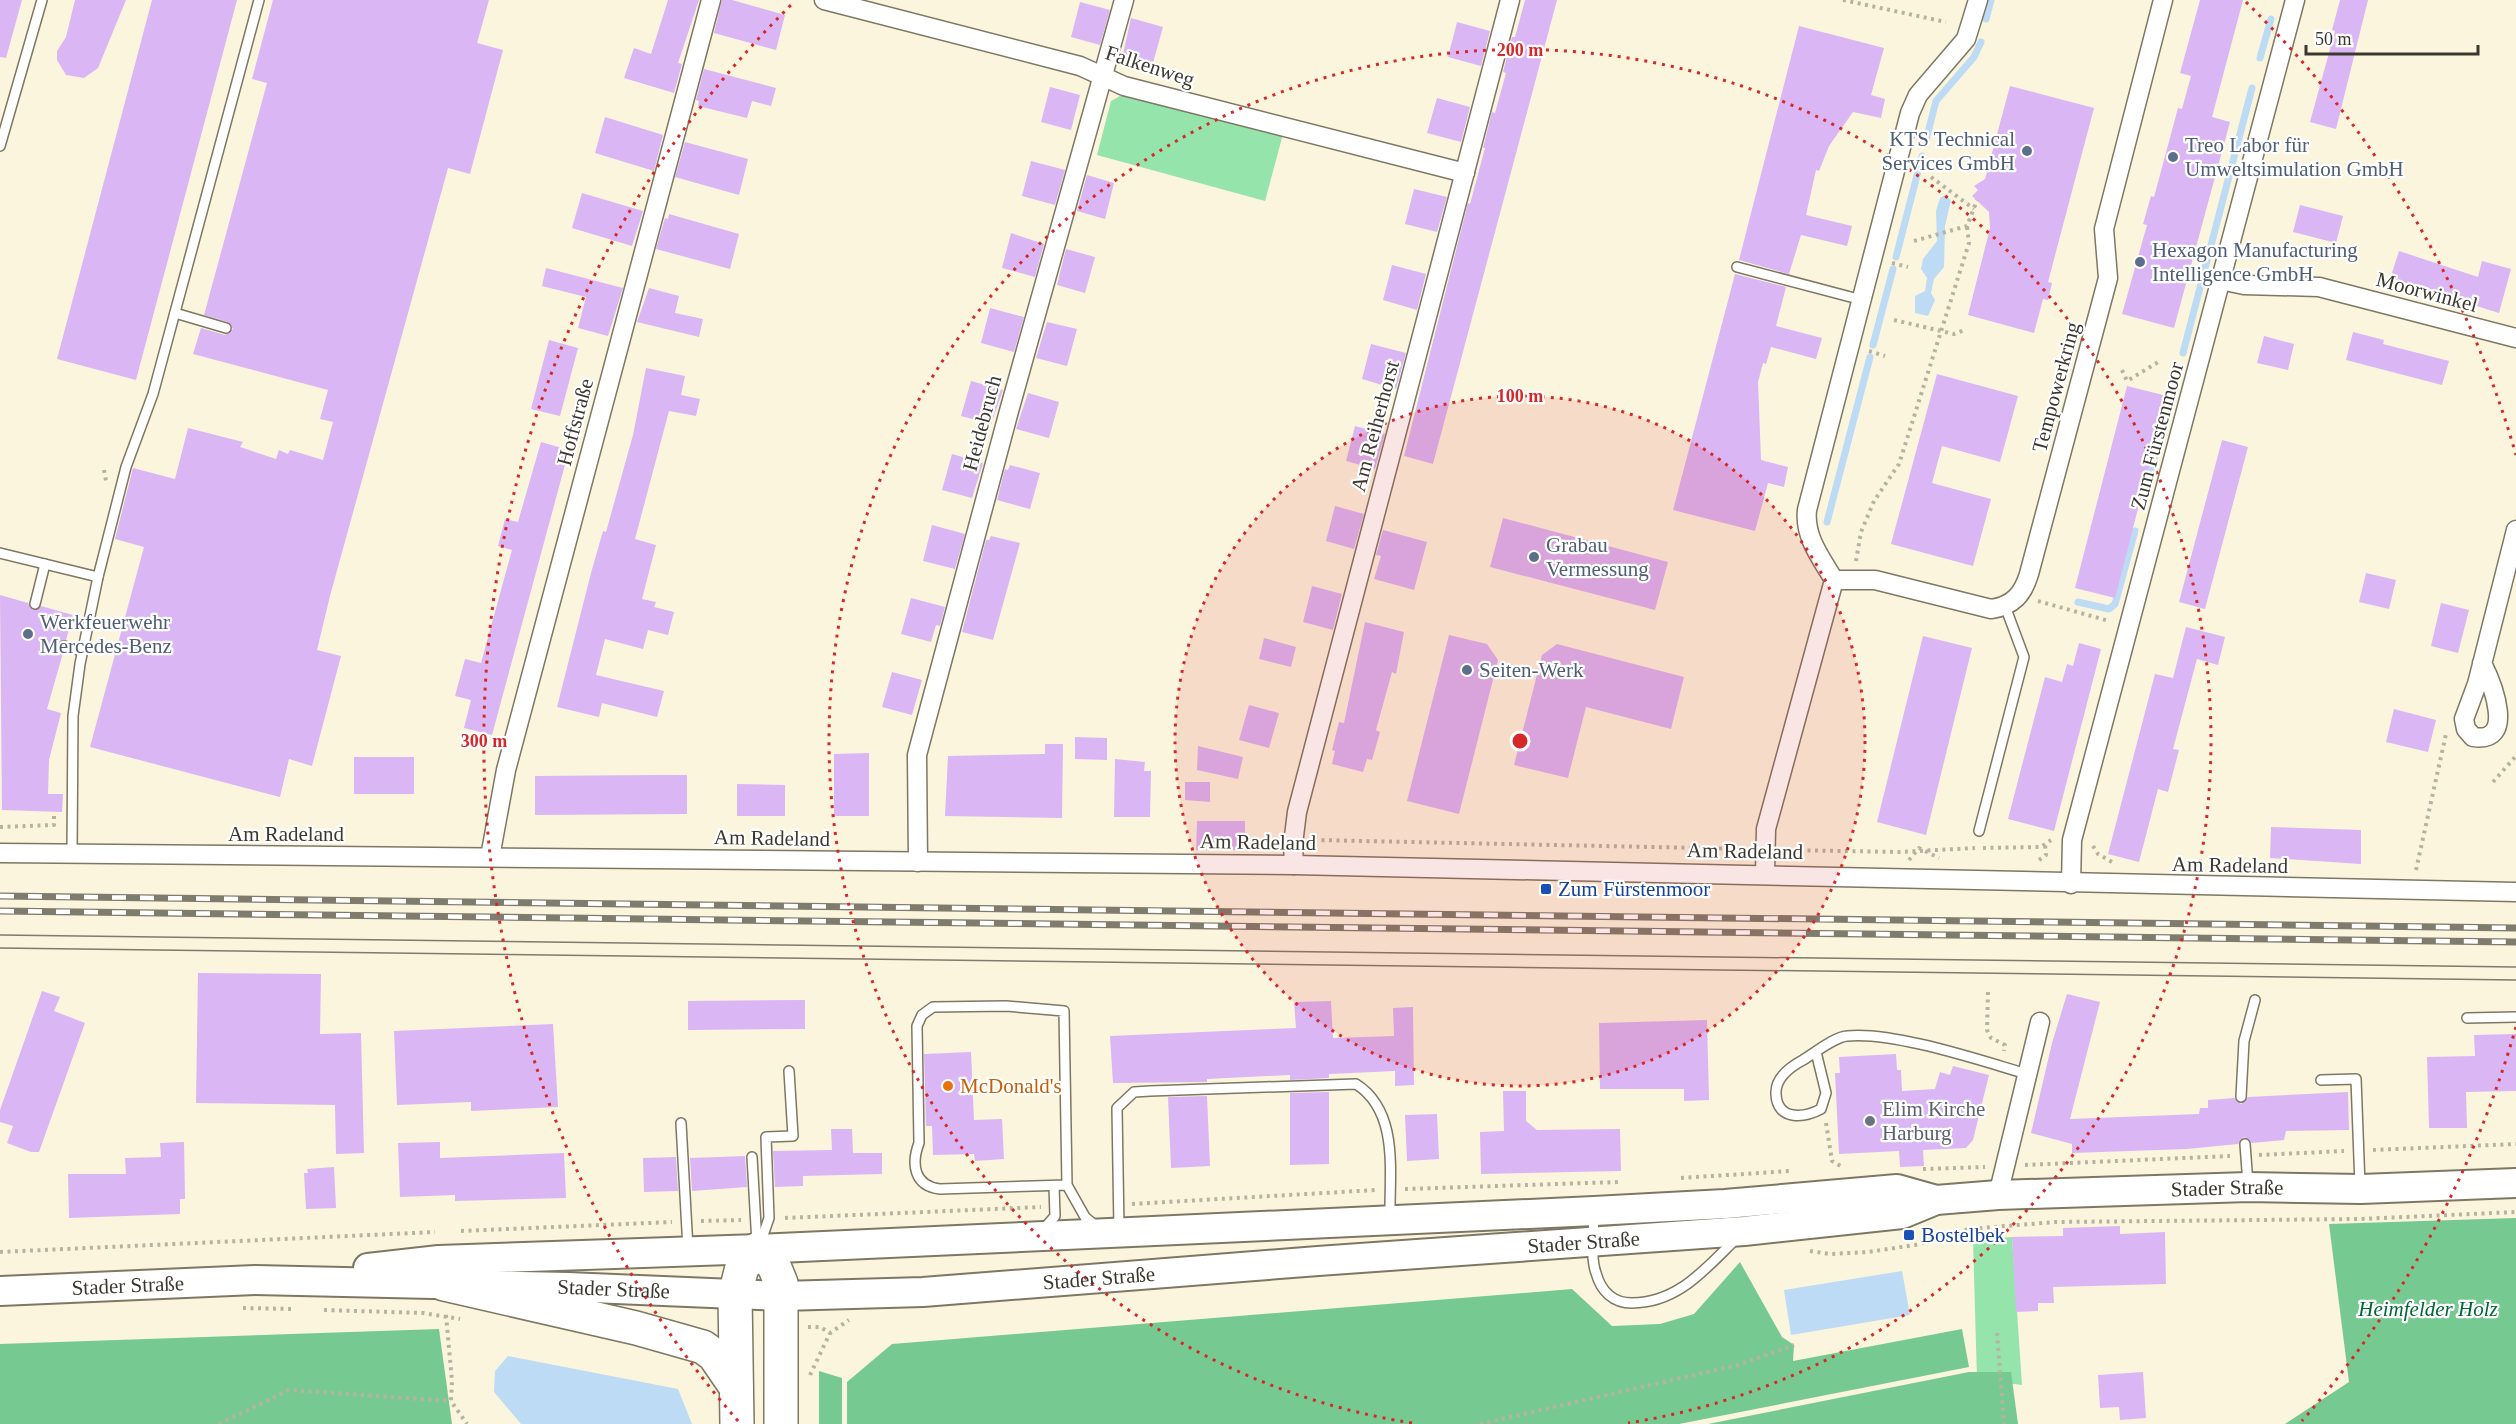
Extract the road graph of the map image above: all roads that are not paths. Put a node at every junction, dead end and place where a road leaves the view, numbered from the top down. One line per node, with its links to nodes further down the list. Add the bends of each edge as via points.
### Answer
1 (42, 0): 11 (lane)
2 (259, 0): 16 (lane)
3 (711, 0): 32 (street, Hoffstraße, via 506,770)
4 (824, 0): 10 (street, Falkenweg, via 1080,66)
5 (1124, 0): 10 (street, Heidebruch)
6 (1510, 0): 12 (street, Am Reiherhorst)
7 (1978, 0): 15 (street, via 1971,28 1961,46 1914,103)
8 (2163, 0): 25 (street, Tempowerkring, via 2104,229 2108,278 2029,574 2021,594)
9 (2295, 0): 14 (street, Zum Fürstenmoor)
10 (1103, 78): 12 (street, Falkenweg); 33 (street, Heidebruch, via 917,755)
11 (0, 146)
12 (1465, 173): 34 (street, Am Reiherhorst, via 1297,812)
13 (1737, 267): 15 (lane)
14 (2220, 280): 18 (street, Moorwinkel, via 2244,285 2319,287); 36 (street, Zum Fürstenmoor, via 2072,840)
15 (1863, 300): 23 (street, via 1806,518 1811,541)
16 (175, 313): 17 (lane); 22 (lane, via 153,394 126,468)
17 (226, 328)
18 (2516, 338)
19 (2516, 530): 28 (street)
20 (0, 553): 21 (lane)
21 (45, 564): 22 (lane); 24 (lane)
22 (98, 577): 27 (lane)
23 (1834, 580): 25 (street, via 1875,580 1965,604 1991,609); 35 (street, via 1766,829)
24 (35, 604)
25 (2006, 606): 29 (lane, via 2024,657)
26 (64, 646): 27 (lane)
27 (82, 651): 31 (lane, via 73,716)
28 (2482, 663): 28 (street, via 2503,712 2493,735 2484,738 2473,737 2464,718)
29 (1979, 831)
30 (0, 853): 31 (street, Am Radeland)
31 (72, 854): 32 (street, Am Radeland)
32 (490, 857): 33 (street, Am Radeland)
33 (918, 862): 34 (street, Am Radeland)
34 (1294, 865): 35 (street, Am Radeland)
35 (1765, 874): 36 (street, Am Radeland)
36 (2071, 884): 37 (street, Am Radeland)
37 (2516, 892)
38 (2255, 1000): 46 (lane, via 2244,1041)
39 (2516, 1017): 40 (lane)
40 (2467, 1018)
41 (2040, 1022): 44 (street)
42 (1816, 1052): 42 (lane, via 1787,1071 1777,1084 1780,1108 1790,1114 1807,1117 1821,1109 1826,1093); 44 (lane, via 1846,1036 1899,1040)
43 (789, 1071): 61 (lane, via 793,1136 765,1137 769,1218)
44 (2028, 1074): 55 (street)
45 (2321, 1080): 54 (lane, via 2356,1080)
46 (2241, 1097)
47 (681, 1123): 64 (lane)
48 (2245, 1144): 53 (lane)
49 (752, 1157): 61 (lane)
50 (2516, 1183): 54 (main road, Stader Straße)
51 (1067, 1185): 52 (lane); 52 (lane, via 1064,1011 1006,1006 933,1007 927,1011 917,1026 919,1143 914,1159 919,1179 940,1189); 60 (lane, via 1085,1217)
52 (1054, 1186): 62 (lane, via 1055,1216)
53 (2248, 1187): 54 (main road, Stader Straße); 55 (main road, Stader Straße)
54 (2361, 1189)
55 (1998, 1195): 56 (main road, Stader Straße)
56 (1936, 1200): 57 (main road, Stader Straße, via 1897,1190); 59 (main road, Stader Straße, via 1902,1214)
57 (1594, 1211): 58 (main road, Stader Straße); 63 (lane)
58 (1390, 1221): 60 (main road, Stader Straße); 60 (lane, via 1387,1123 1376,1101 1356,1084 1150,1091 1134,1092 1117,1108 1118,1204)
59 (1744, 1231): 63 (main road, Stader Straße); 63 (lane, via 1689,1284 1658,1301 1642,1303 1625,1303 1603,1290 1595,1270)
60 (1113, 1233): 62 (main road, Stader Straße)
61 (756, 1234): 62 (main road, Stader Straße); 64 (main road, Stader Straße); 68 (highway); 69 (highway, via 774,1266)
62 (1038, 1236)
63 (1594, 1243): 69 (main road, Stader Straße, via 923,1292)
64 (688, 1252): 65 (main road, Stader Straße, via 439,1260)
65 (255, 1280): 66 (main road, Stader Straße); 67 (main road, Stader Straße)
66 (444, 1284): 68 (main road, Stader Straße); 70 (highway, via 703,1347 714,1355)
67 (0, 1291)
68 (735, 1295): 69 (main road, Stader Straße); 70 (highway)
69 (782, 1296): 72 (highway)
70 (736, 1387): 71 (highway)
71 (736, 1424)
72 (781, 1424)

